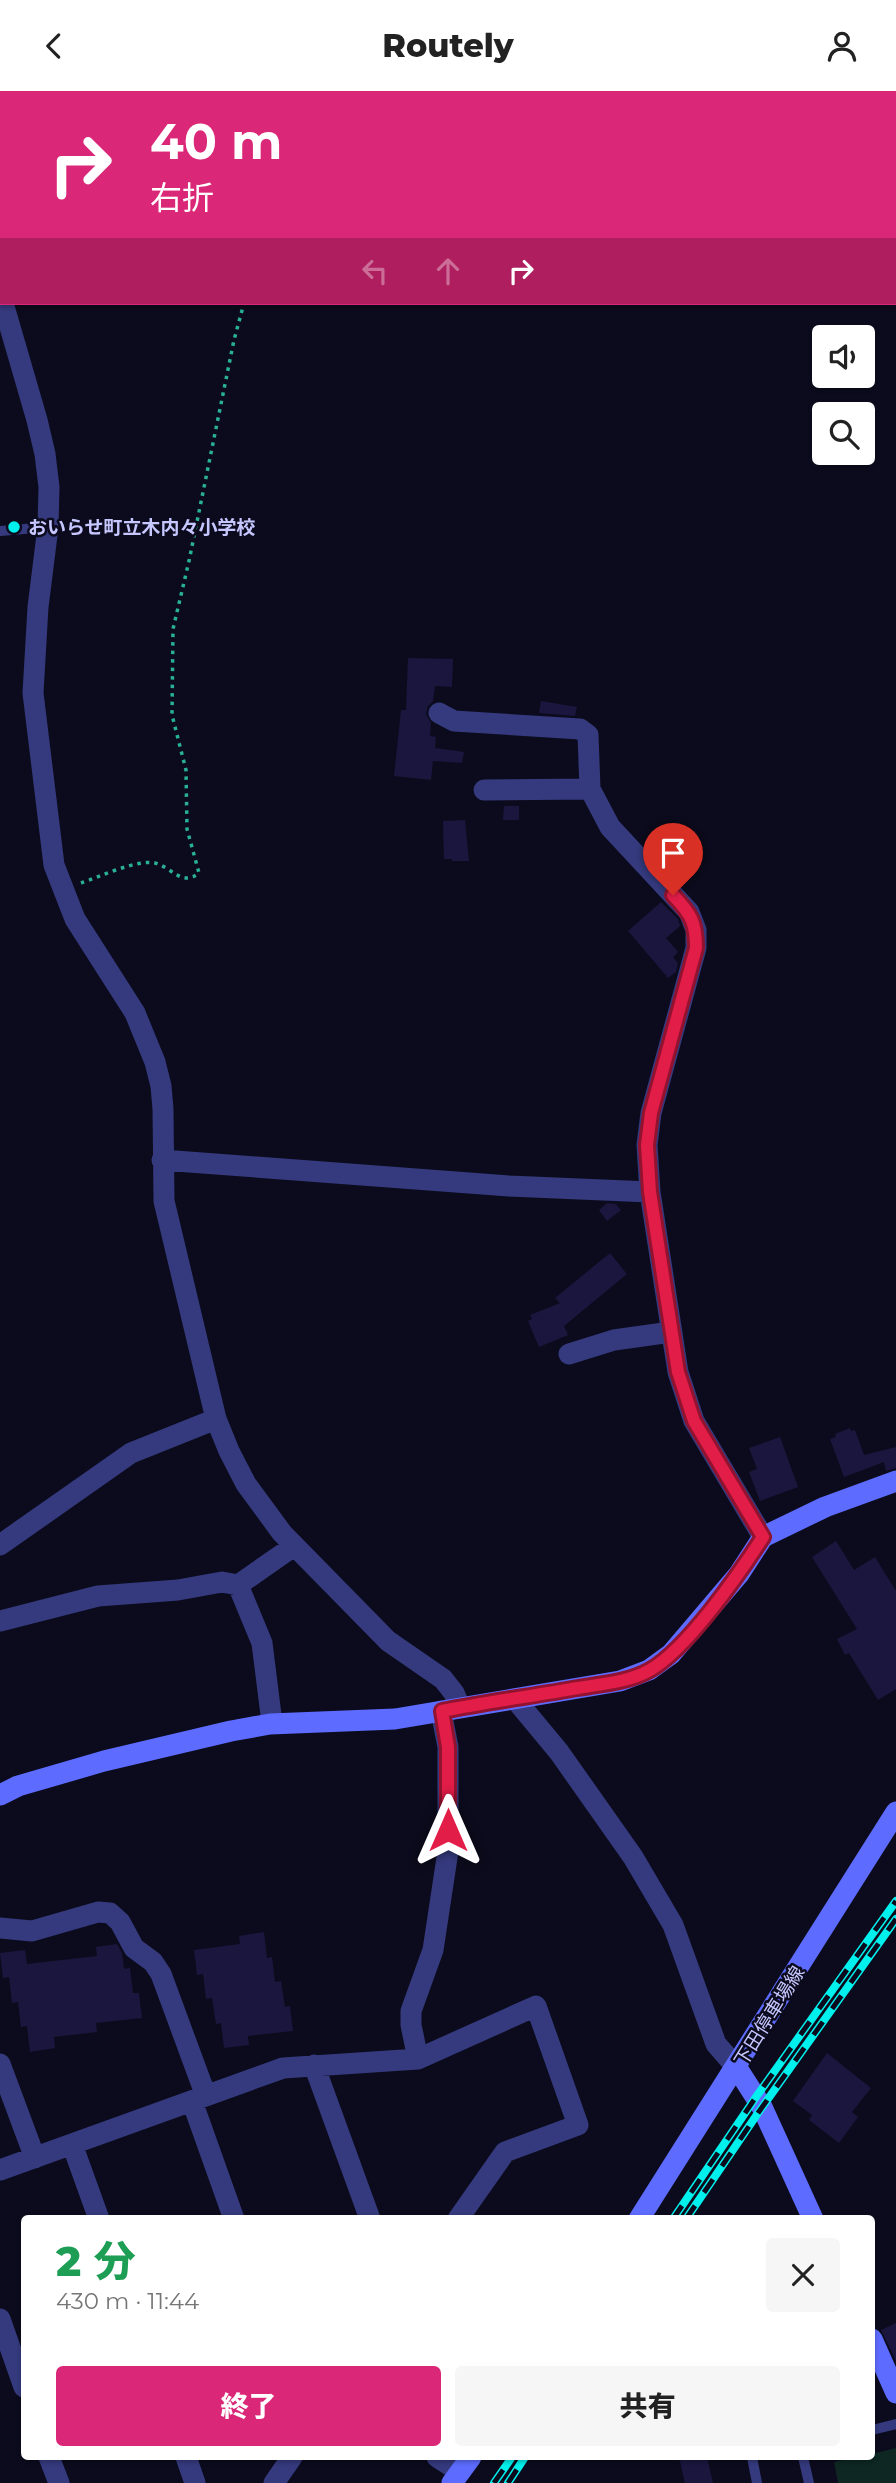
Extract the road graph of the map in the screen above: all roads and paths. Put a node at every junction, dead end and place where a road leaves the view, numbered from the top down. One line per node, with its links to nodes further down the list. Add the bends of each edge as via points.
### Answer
1 (3, 305): 3 (street, via 45,454)
2 (243, 305): 8 (path, via 173,629 172,715 186,770 187,829 199,873 183,879 152,862 139,863)
3 (48, 527): 4 (lane); 8 (street, via 33,693 54,865)
4 (0, 531)
5 (439, 713): 6 (street, via 454,721 580,729 588,735)
6 (590, 789): 7 (street); 10 (street, via 610,827 689,912 696,929 696,948 651,1113 647,1145)
7 (484, 790)
8 (62, 889): 9 (street, via 75,919 146,1037 161,1086)
9 (162, 1160): 10 (street, via 509,1187); 13 (street, via 168,1223)
10 (650, 1192): 11 (street)
11 (671, 1332): 12 (street, via 614,1340); 15 (street, via 694,1421)
12 (569, 1354)
13 (216, 1419): 16 (street, via 131,1453); 17 (street, via 246,1484)
14 (896, 1481): 15 (street, via 825,1507)
15 (763, 1537): 20 (street, via 739,1574 686,1637 649,1670 620,1681)
16 (0, 1545)
17 (294, 1546): 18 (street); 21 (street, via 388,1641 443,1679 454,1693)
18 (238, 1585): 19 (street, via 222,1582 98,1596); 22 (street, via 261,1643)
19 (0, 1621)
20 (515, 1699): 21 (street); 29 (street, via 559,1752 633,1857 673,1925 716,2044)
21 (451, 1709): 22 (street, via 395,1719); 26 (street, via 448,1851 433,1950 411,2011)
22 (272, 1723): 23 (street, via 104,1762)
23 (0, 1795)
24 (896, 1812): 29 (street, 下田停車場線)
25 (0, 1928): 30 (street, via 32,1931 98,1912 110,1913 134,1948 161,1974)
26 (418, 2059): 28 (street); 37 (street, via 536,2007 578,2125 505,2152)
27 (0, 2064): 32 (street)
28 (314, 2065): 30 (street, via 283,2068); 36 (street)
29 (737, 2068): 38 (street, 下田停車場線); 39 (street, via 762,2107)
30 (199, 2099): 31 (street); 35 (street)
31 (72, 2144): 32 (street); 34 (street)
32 (35, 2158): 33 (street)
33 (0, 2170)
34 (98, 2215)
35 (233, 2215)
36 (369, 2215)
37 (461, 2215)
38 (642, 2215)
39 (811, 2215)
40 (0, 2319): 42 (street)
41 (875, 2346): 43 (street)
42 (21, 2378)
43 (896, 2393)
44 (896, 2424): 45 (lane)
45 (875, 2429)
46 (50, 2460): 53 (street)
47 (187, 2460): 54 (street)
48 (290, 2460): 55 (street)
49 (442, 2460): 52 (street)
50 (753, 2460): 56 (lane)
51 (804, 2460): 57 (lane)
52 (461, 2471)
53 (59, 2483)
54 (195, 2483)
55 (274, 2483)
56 (757, 2483)
57 (809, 2483)

